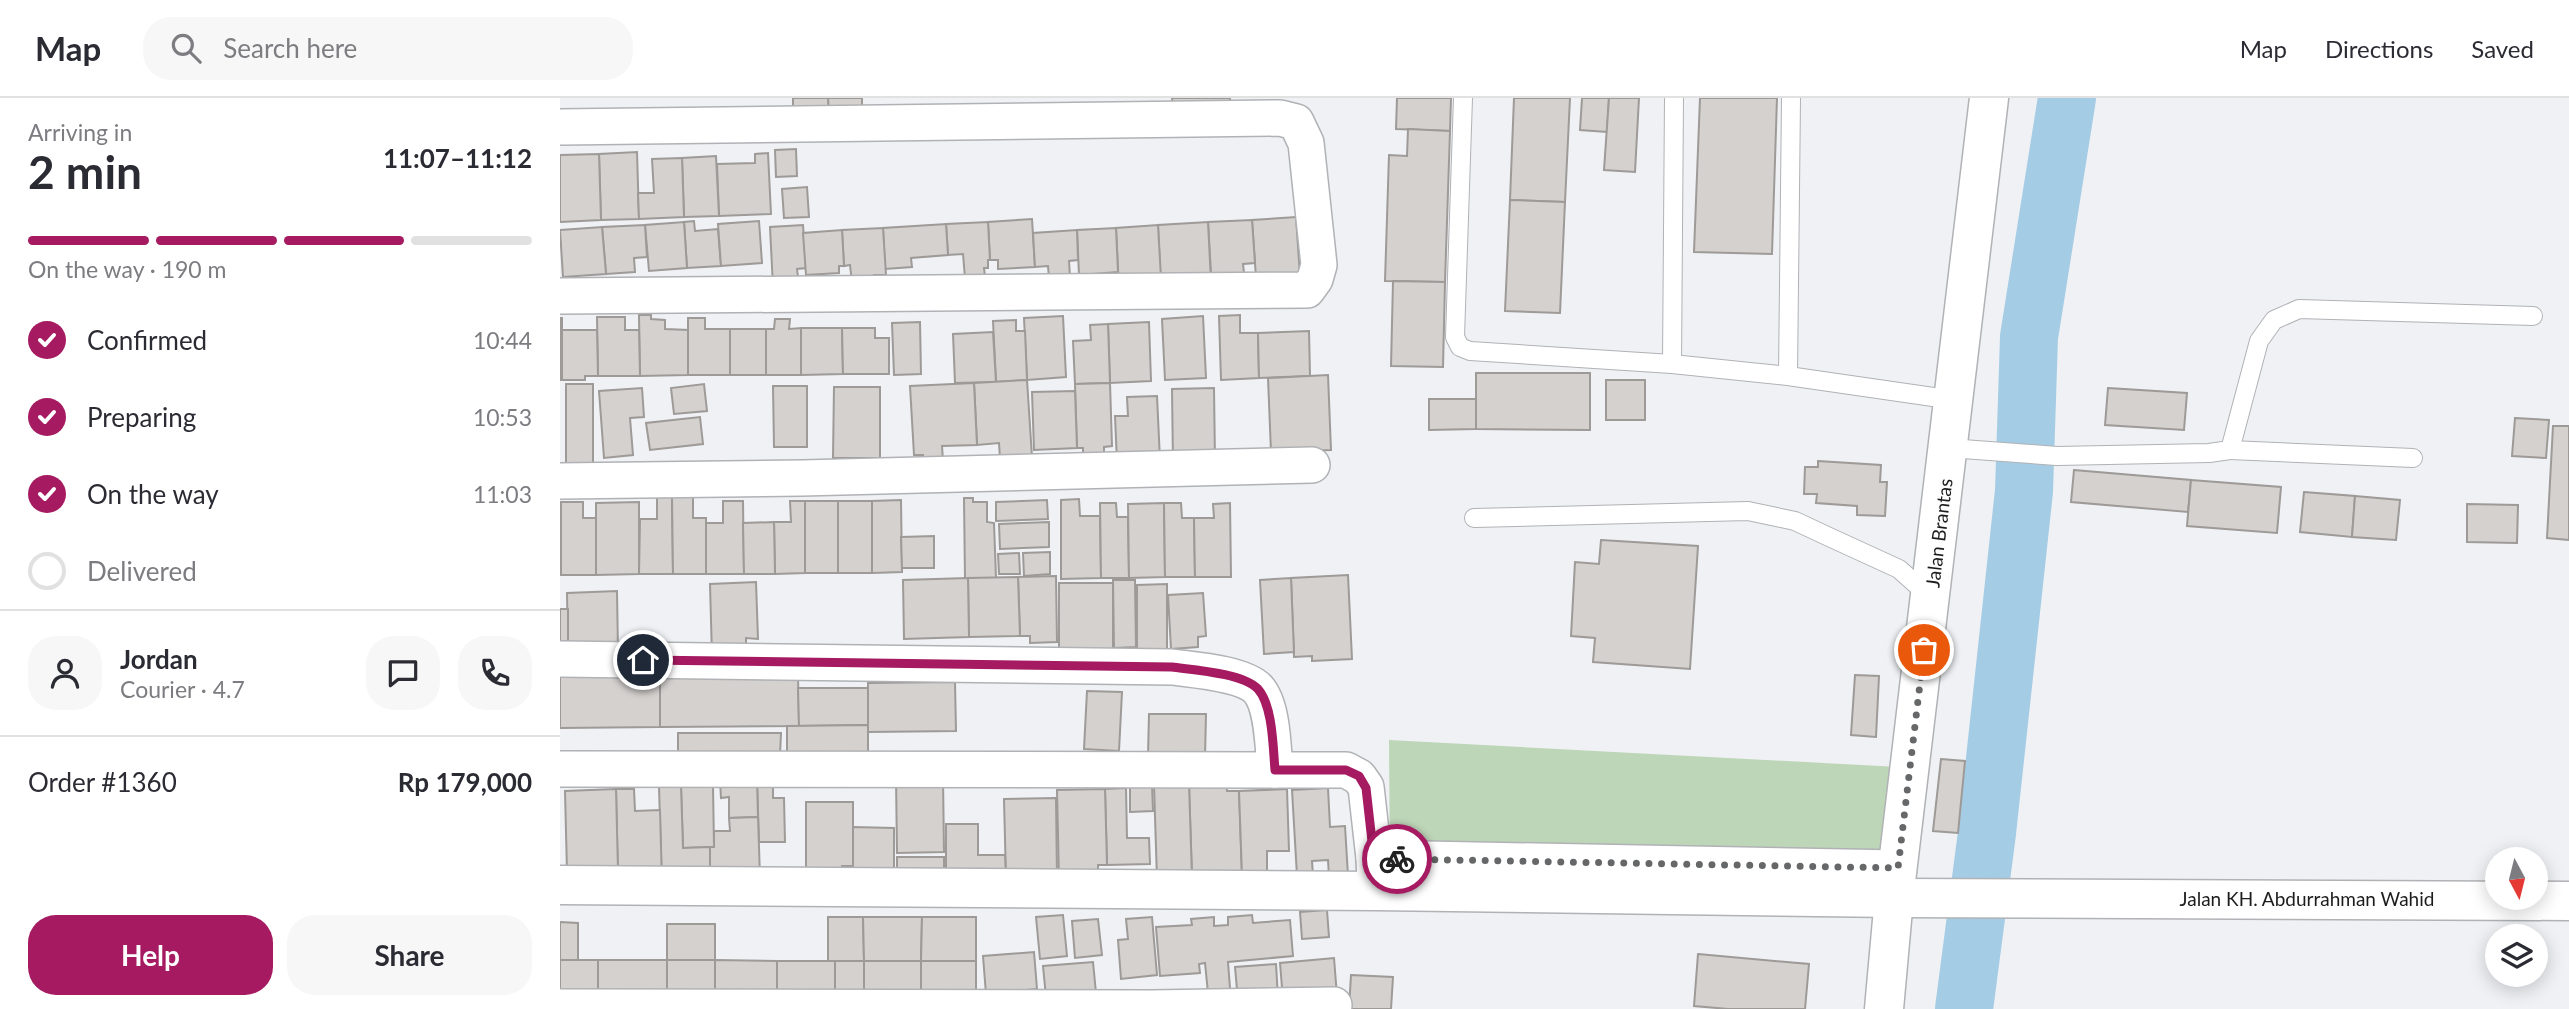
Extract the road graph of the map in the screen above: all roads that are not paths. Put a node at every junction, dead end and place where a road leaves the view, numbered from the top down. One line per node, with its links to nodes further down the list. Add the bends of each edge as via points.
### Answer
1 (1463, 98): 8 (lane, via 1455,338 1460,346 1470,351)
2 (1674, 98): 8 (lane)
3 (1791, 98): 9 (lane)
4 (1989, 98): 10 (main road, Jalan Brantas)
5 (560, 127): 6 (street, via 1280,118 1296,122 1306,143 1319,265 1307,290)
6 (560, 296)
7 (2533, 316): 12 (lane, via 2299,309 2274,320 2259,341)
8 (1672, 364): 9 (lane)
9 (1788, 376): 10 (lane)
10 (1954, 400): 11 (main road, Jalan Brantas)
11 (1949, 448): 12 (lane, via 2057,456); 17 (main road, Jalan Brantas)
12 (2230, 450): 13 (lane)
13 (2413, 458)
14 (1312, 465): 15 (street)
15 (560, 481)
16 (1474, 518): 17 (lane, via 1748,511 1795,521 1887,563)
17 (1931, 597): 22 (main road, Jalan Brantas)
18 (560, 659): 20 (street, via 1172,667 1236,678 1257,689 1269,712)
19 (560, 769): 20 (street)
20 (1275, 770): 21 (street, via 1346,770 1359,776 1366,788)
21 (1375, 875): 22 (main road, Jalan KH. Abdurrahman Wahid); 23 (main road, Jalan KH. Abdurrahman Wahid)
22 (1896, 883): 24 (main road, Jalan KH. Abdurrahman Wahid, via 1932,898); 27 (main road, Jalan Brantas)
23 (560, 885)
24 (2569, 901)
25 (1334, 1005): 26 (street)
26 (560, 1007)
27 (1884, 1009)

